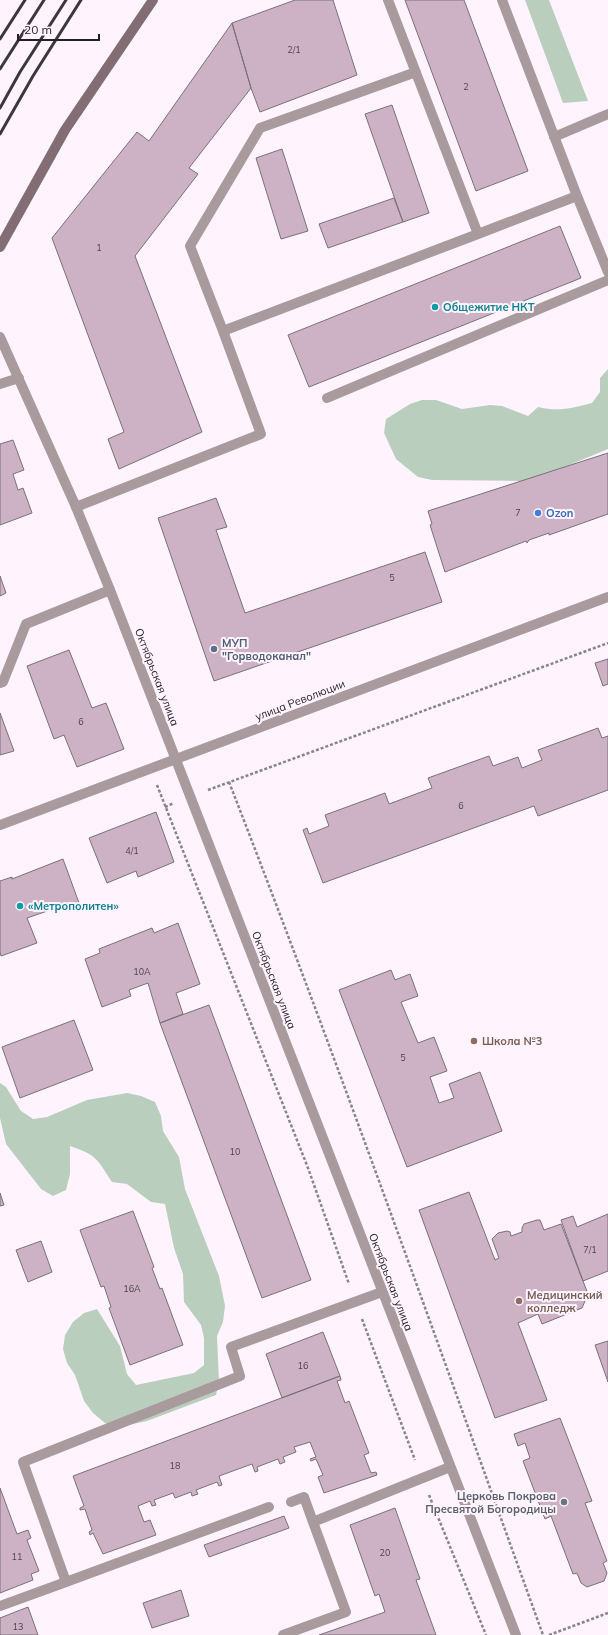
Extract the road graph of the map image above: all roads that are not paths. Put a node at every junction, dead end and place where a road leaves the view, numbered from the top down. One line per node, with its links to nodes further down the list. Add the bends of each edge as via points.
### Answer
1 (153, 0): 9 (street, via 66,130)
2 (388, 0): 4 (street)
3 (502, 0): 6 (street)
4 (416, 72): 8 (street); 12 (street, via 260,128 190,246)
5 (608, 114): 6 (street)
6 (554, 136): 7 (street)
7 (577, 196): 8 (street); 10 (street)
8 (478, 234): 12 (street)
9 (0, 247)
10 (608, 272)
11 (608, 280): 16 (street)
12 (223, 331): 17 (street, via 261,434)
13 (0, 337): 14 (street, Октябрьская улица)
14 (19, 378): 15 (street); 17 (street, Октябрьская улица)
15 (0, 384)
16 (327, 398)
17 (76, 507): 18 (street, Октябрьская улица)
18 (110, 590): 20 (street, via 26,624 3,682); 21 (street, Октябрьская улица)
19 (608, 597): 21 (street, улица Революции)
20 (0, 683)
21 (176, 759): 22 (street, улица Революции); 23 (street, Октябрьская улица)
22 (0, 825)
23 (382, 1292): 24 (street, Октябрьская улица); 28 (street, via 232,1347 240,1376 23,1462)
24 (450, 1467): 27 (street); 31 (street, Октябрьская улица)
25 (291, 1502): 27 (street, via 304,1497)
26 (269, 1507): 28 (street)
27 (313, 1522): 30 (street, via 346,1612)
28 (66, 1582): 29 (street)
29 (0, 1606)
30 (283, 1635)
31 (516, 1635)

